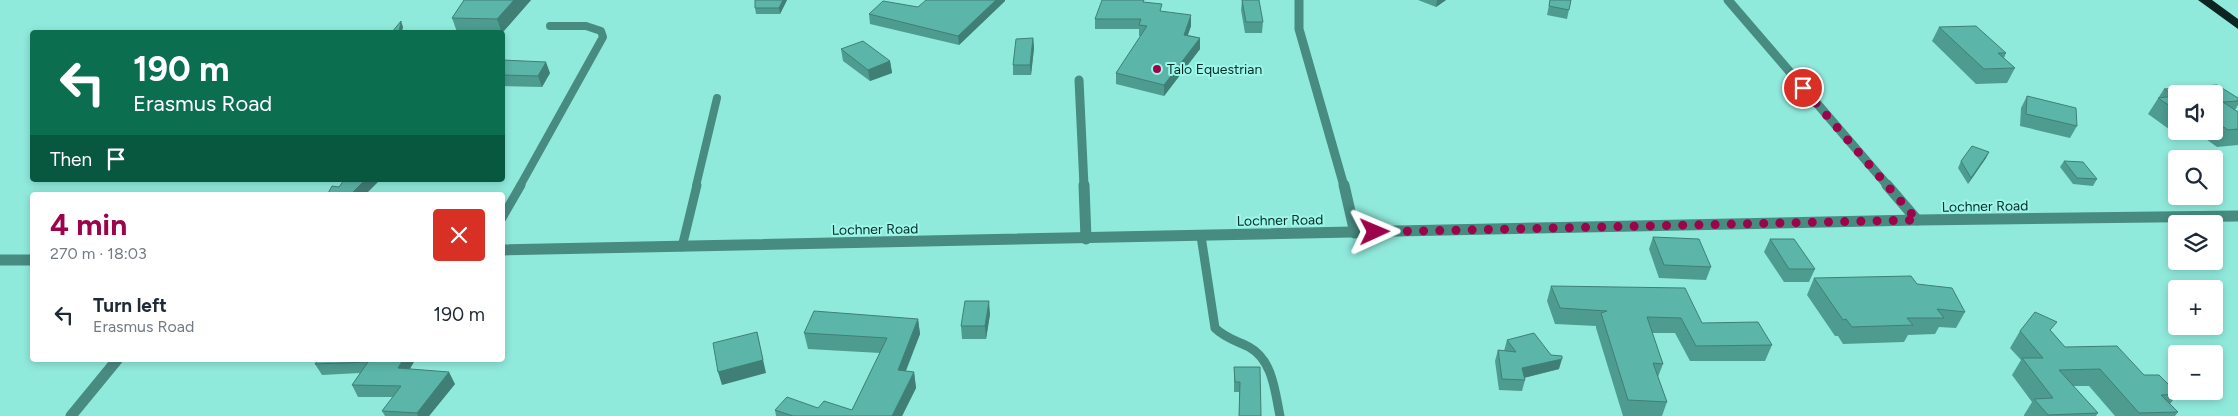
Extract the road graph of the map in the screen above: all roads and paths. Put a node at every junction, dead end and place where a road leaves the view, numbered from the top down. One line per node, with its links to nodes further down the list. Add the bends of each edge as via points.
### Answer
1 (1299, 0): 11 (street, via 1300,29)
2 (1728, 0): 10 (street)
3 (2204, 0): 4 (highway)
4 (2238, 25)
5 (550, 26): 8 (lane, via 591,27 601,32 603,37)
6 (1079, 80): 13 (street)
7 (717, 98): 14 (lane)
8 (505, 213)
9 (2238, 216): 10 (street, Lochner Road)
10 (1917, 220): 11 (street, Lochner Road)
11 (1355, 232): 12 (street, Lochner Road)
12 (1201, 236): 13 (street, Lochner Road); 20 (lane, via 1215,328 1221,335 1258,352 1266,362)
13 (1086, 238): 14 (street, Lochner Road)
14 (682, 247): 15 (street, Lochner Road)
15 (505, 250)
16 (0, 260): 17 (street)
17 (30, 260)
18 (115, 362): 19 (street)
19 (70, 416)
20 (1280, 416)

